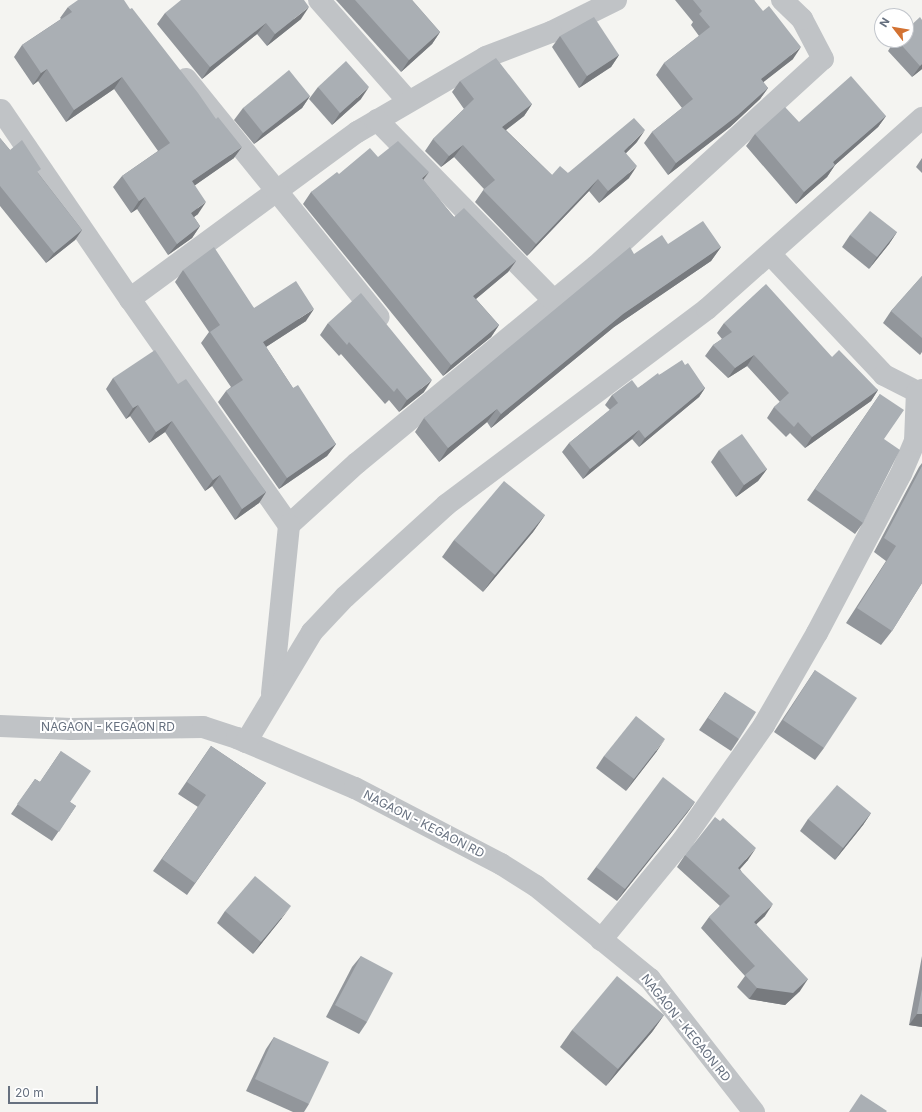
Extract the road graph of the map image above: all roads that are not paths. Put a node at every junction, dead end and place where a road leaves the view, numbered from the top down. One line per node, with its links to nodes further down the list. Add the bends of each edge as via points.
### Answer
1 (319, 0): 5 (street)
2 (616, 0): 5 (street, via 551,32 486,57)
3 (782, 0): 12 (street, via 802,19 823,59 596,266)
4 (172, 62): 9 (street)
5 (408, 101): 8 (street)
6 (1, 110): 11 (street)
7 (922, 118): 10 (street)
8 (377, 120): 9 (street, via 356,132); 12 (street)
9 (277, 191): 11 (street); 13 (street)
10 (770, 254): 15 (street, via 884,375); 18 (street, via 707,309 446,505 345,597 312,632)
11 (130, 299): 17 (street)
12 (553, 300): 16 (street)
13 (391, 332)
14 (426, 375): 16 (street)
15 (919, 391): 21 (street, via 915,441 901,474 817,633 764,725 683,840)
16 (441, 393): 17 (street, via 357,463)
17 (289, 525): 18 (street)
18 (271, 698): 20 (street)
19 (0, 726): 20 (street, NAGAON - KEGAON RD, via 71,729 203,727)
20 (246, 742): 21 (street, NAGAON - KEGAON RD, via 355,788 501,864 536,886)
21 (601, 940): 22 (street, NAGAON - KEGAON RD, via 650,979)
22 (754, 1112)

